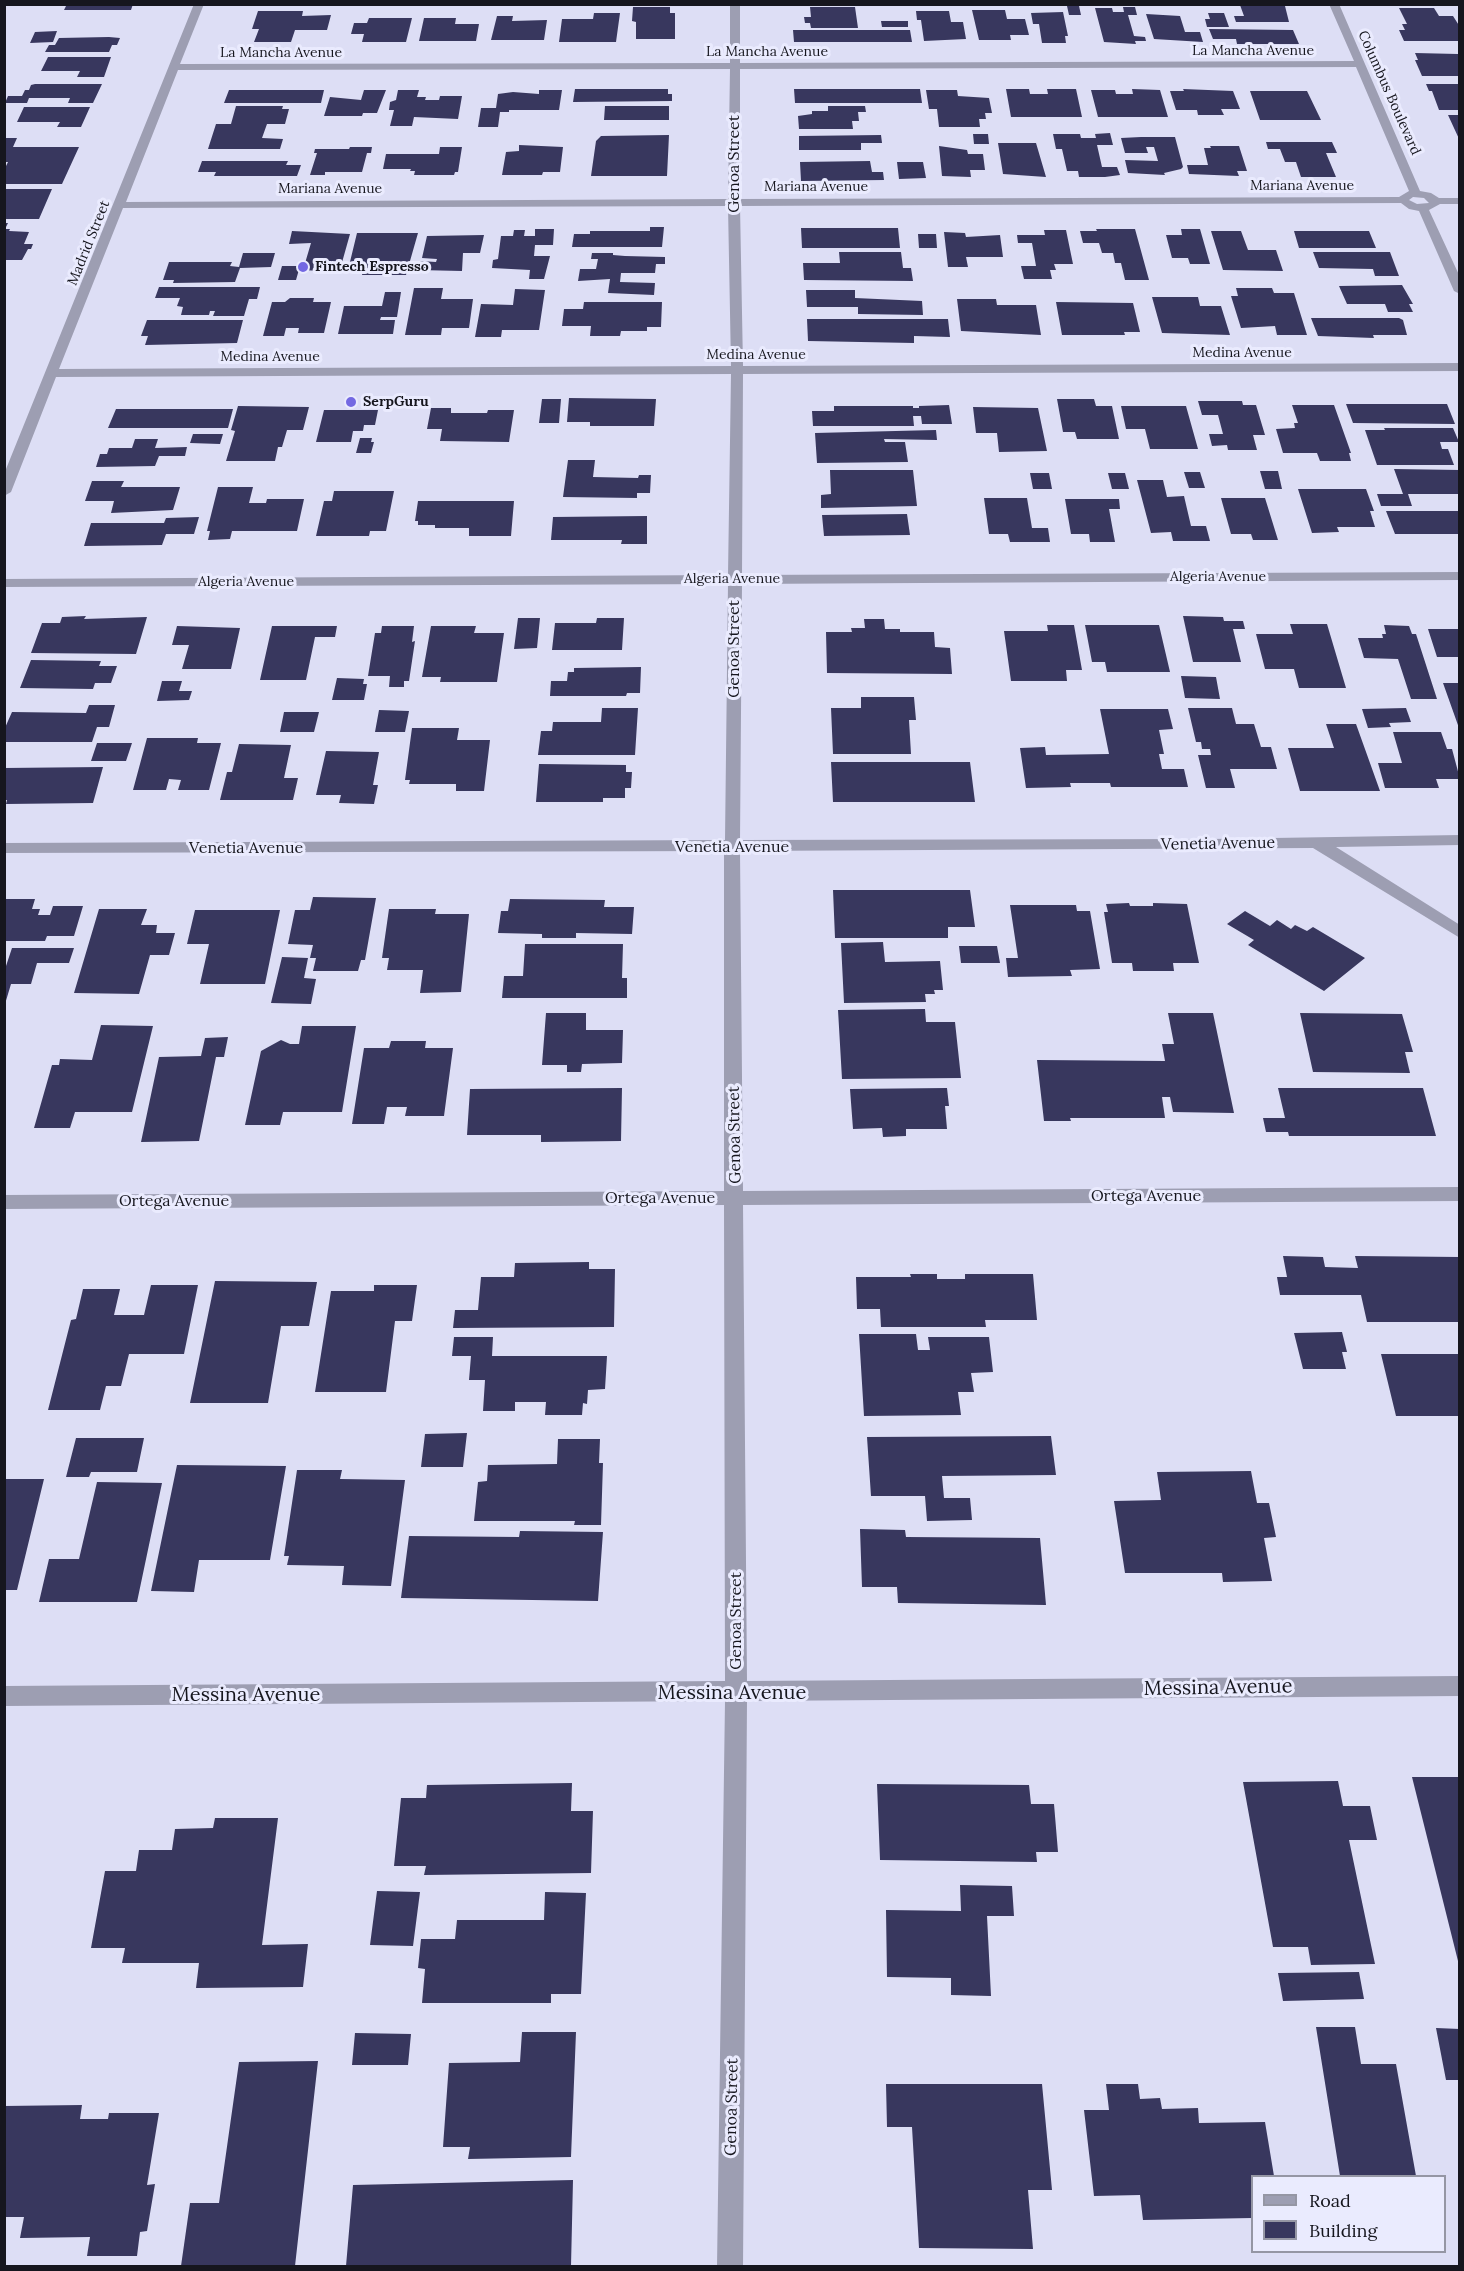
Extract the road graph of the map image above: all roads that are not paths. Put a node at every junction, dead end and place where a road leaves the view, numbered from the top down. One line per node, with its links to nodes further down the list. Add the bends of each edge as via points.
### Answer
1 (199, 4): 6 (street, Madrid Street)
2 (735, 4): 5 (street, Genoa Street)
3 (1334, 4): 4 (street, Columbus Boulevard)
4 (1360, 64): 5 (street, La Mancha Avenue); 7 (street, Columbus Boulevard)
5 (735, 66): 6 (street, La Mancha Avenue); 11 (street, Genoa Street)
6 (175, 67): 12 (street, Madrid Street)
7 (1416, 194): 8 (street, Mariana Avenue); 9 (street)
8 (1404, 200): 11 (street, Mariana Avenue); 13 (street, Mariana Avenue)
9 (1435, 201): 10 (street); 13 (street, via 1433,206)
10 (1460, 201)
11 (734, 203): 12 (street, Mariana Avenue); 16 (street, Genoa Street)
12 (121, 205): 17 (street, Madrid Street)
13 (1423, 208): 14 (street)
14 (1460, 291)
15 (1460, 367): 16 (street, Medina Avenue)
16 (737, 370): 17 (street, Medina Avenue); 20 (street, Genoa Street)
17 (52, 373): 18 (street, Madrid Street)
18 (4, 492)
19 (1460, 576): 20 (street, Algeria Avenue)
20 (734, 578): 21 (street, Algeria Avenue); 24 (street, Genoa Street)
21 (4, 583)
22 (1460, 840): 23 (street, Venetia Avenue)
23 (1318, 843): 24 (street, Venetia Avenue); 26 (street)
24 (733, 847): 25 (street, Venetia Avenue); 28 (street, Genoa Street)
25 (4, 848)
26 (1460, 933)
27 (1460, 1194): 28 (street, Ortega Avenue)
28 (735, 1198): 29 (street, Ortega Avenue); 31 (street, Genoa Street)
29 (4, 1202)
30 (1460, 1686): 31 (street, Messina Avenue)
31 (736, 1692): 32 (street, Messina Avenue); 33 (street, Genoa Street)
32 (4, 1696)
33 (730, 2266)

